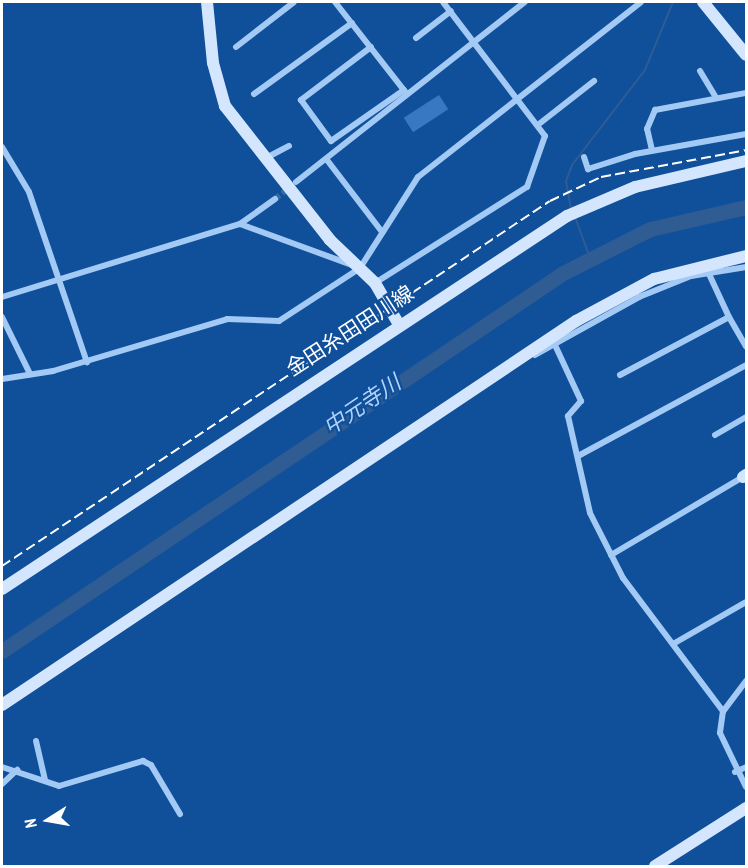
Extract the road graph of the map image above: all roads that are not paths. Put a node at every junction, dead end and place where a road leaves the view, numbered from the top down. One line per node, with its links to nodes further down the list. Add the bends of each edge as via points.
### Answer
1 (207, 2): 29 (street, via 220,91)
2 (294, 2): 12 (street)
3 (335, 2): 9 (street)
4 (443, 2): 8 (street)
5 (525, 2): 11 (street)
6 (641, 2): 21 (street)
7 (703, 2): 14 (street)
8 (451, 11): 10 (street); 11 (street)
9 (352, 22): 13 (street); 19 (street)
10 (416, 38)
11 (474, 41): 20 (street, via 414,87); 21 (street)
12 (236, 46)
13 (371, 47): 17 (street); 17 (street, via 301,100 331,141)
14 (747, 55)
15 (700, 71): 22 (street)
16 (594, 81): 23 (street)
17 (404, 90): 20 (street)
18 (747, 93): 22 (street)
19 (254, 94)
20 (409, 96): 30 (street)
21 (519, 97): 23 (street); 35 (street, via 418,177)
22 (717, 98): 27 (street, via 655,111 647,129)
23 (539, 124): 41 (street, via 544,136 528,187)
24 (747, 134): 27 (street)
25 (290, 146): 29 (street)
26 (2, 147): 40 (street, via 29,192)
27 (652, 150): 28 (street, via 588,169)
28 (584, 157)
29 (266, 158): 37 (street)
30 (327, 160): 32 (street); 35 (street)
31 (747, 161): 45 (street, 金田糸田田川線, via 635,187 567,216)
32 (296, 182)
33 (274, 199): 34 (street)
34 (240, 224): 37 (street); 40 (street, via 120,264)
35 (382, 232): 37 (street)
36 (747, 256): 50 (street, via 654,279)
37 (358, 267): 41 (street); 48 (street, via 279,321 227,319)
38 (747, 267): 39 (street)
39 (709, 274): 44 (street); 46 (street, via 639,297)
40 (59, 276): 42 (street); 48 (street)
41 (379, 287): 45 (street)
42 (2, 297)
43 (2, 317): 51 (street)
44 (729, 317): 47 (street); 52 (street)
45 (399, 323): 59 (street, 金田糸田田川線)
46 (555, 345): 50 (street); 56 (street, via 581,401 568,416)
47 (747, 347)
48 (87, 362): 51 (street)
49 (747, 364): 56 (street)
50 (505, 365): 63 (street)
51 (30, 374): 53 (street)
52 (620, 375)
53 (2, 379)
54 (747, 417): 55 (street)
55 (715, 435)
56 (578, 456): 58 (street, via 590,513)
57 (745, 476): 58 (street)
58 (611, 555): 61 (street)
59 (2, 589)
60 (747, 602): 61 (street)
61 (673, 644): 64 (street)
62 (747, 681): 64 (street)
63 (2, 705)
64 (723, 711): 69 (street, via 721,740)
65 (36, 741): 70 (street)
66 (2, 767): 68 (street)
67 (747, 767): 69 (street)
68 (17, 770): 70 (street); 71 (street)
69 (735, 772): 72 (street)
70 (45, 780): 74 (street, via 59,786 143,761 151,765)
71 (2, 784)
72 (747, 787)
73 (747, 808): 75 (street)
74 (180, 814)
75 (658, 866)

